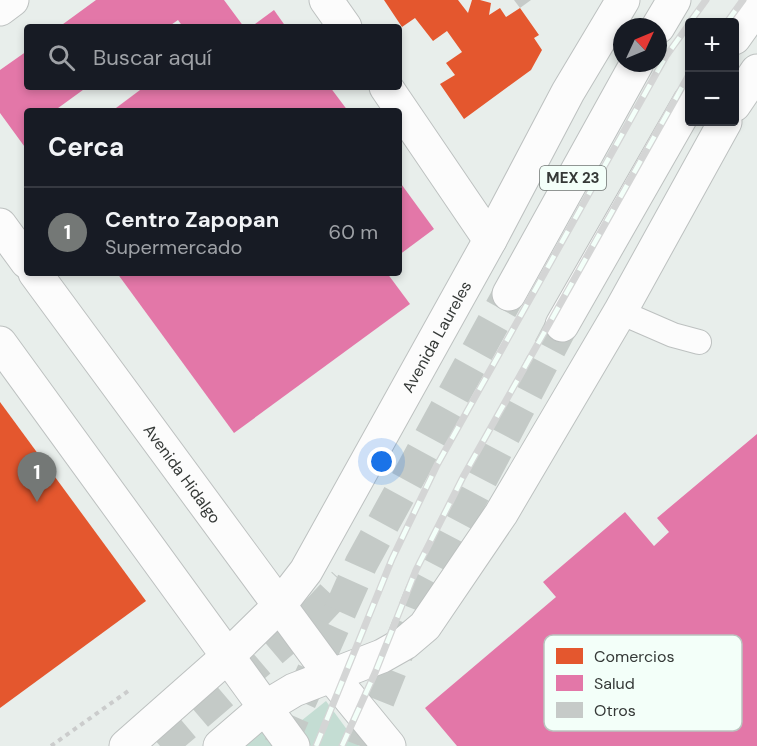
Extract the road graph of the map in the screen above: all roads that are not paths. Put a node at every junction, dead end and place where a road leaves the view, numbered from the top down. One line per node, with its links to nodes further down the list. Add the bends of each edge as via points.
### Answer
1 (12, 0): 6 (main road)
2 (326, 0): 8 (main road)
3 (623, 0): 19 (main road, Avenida Laureles, via 568,92)
4 (674, 0): 7 (main road)
5 (757, 6): 9 (main road)
6 (0, 9)
7 (663, 18)
8 (343, 24)
9 (739, 32)
10 (757, 71): 13 (main road)
11 (632, 72): 22 (main road, MEX 23)
12 (388, 90): 14 (main road)
13 (739, 99)
14 (400, 108)
15 (685, 110): 24 (main road)
16 (402, 111): 19 (main road)
17 (723, 126): 23 (main road)
18 (0, 225): 20 (main road)
19 (490, 240): 27 (main road, Avenida Laureles, via 306,572)
20 (24, 258)
21 (37, 276): 27 (main road, Avenida Hidalgo)
22 (509, 294)
23 (620, 312): 25 (lane); 29 (main road, via 501,514 425,626 382,656)
24 (562, 325)
25 (699, 342)
26 (0, 343): 28 (main road)
27 (279, 606): 28 (main road, Avenida Laureles); 29 (main road, Avenida Hidalgo)
28 (228, 657): 30 (main road); 31 (main road, Avenida Laureles)
29 (330, 674): 30 (main road); 34 (main road, Avenida Hidalgo)
30 (264, 708): 32 (main road); 33 (main road)
31 (126, 746)
32 (220, 746)
33 (293, 746)
34 (389, 746)

